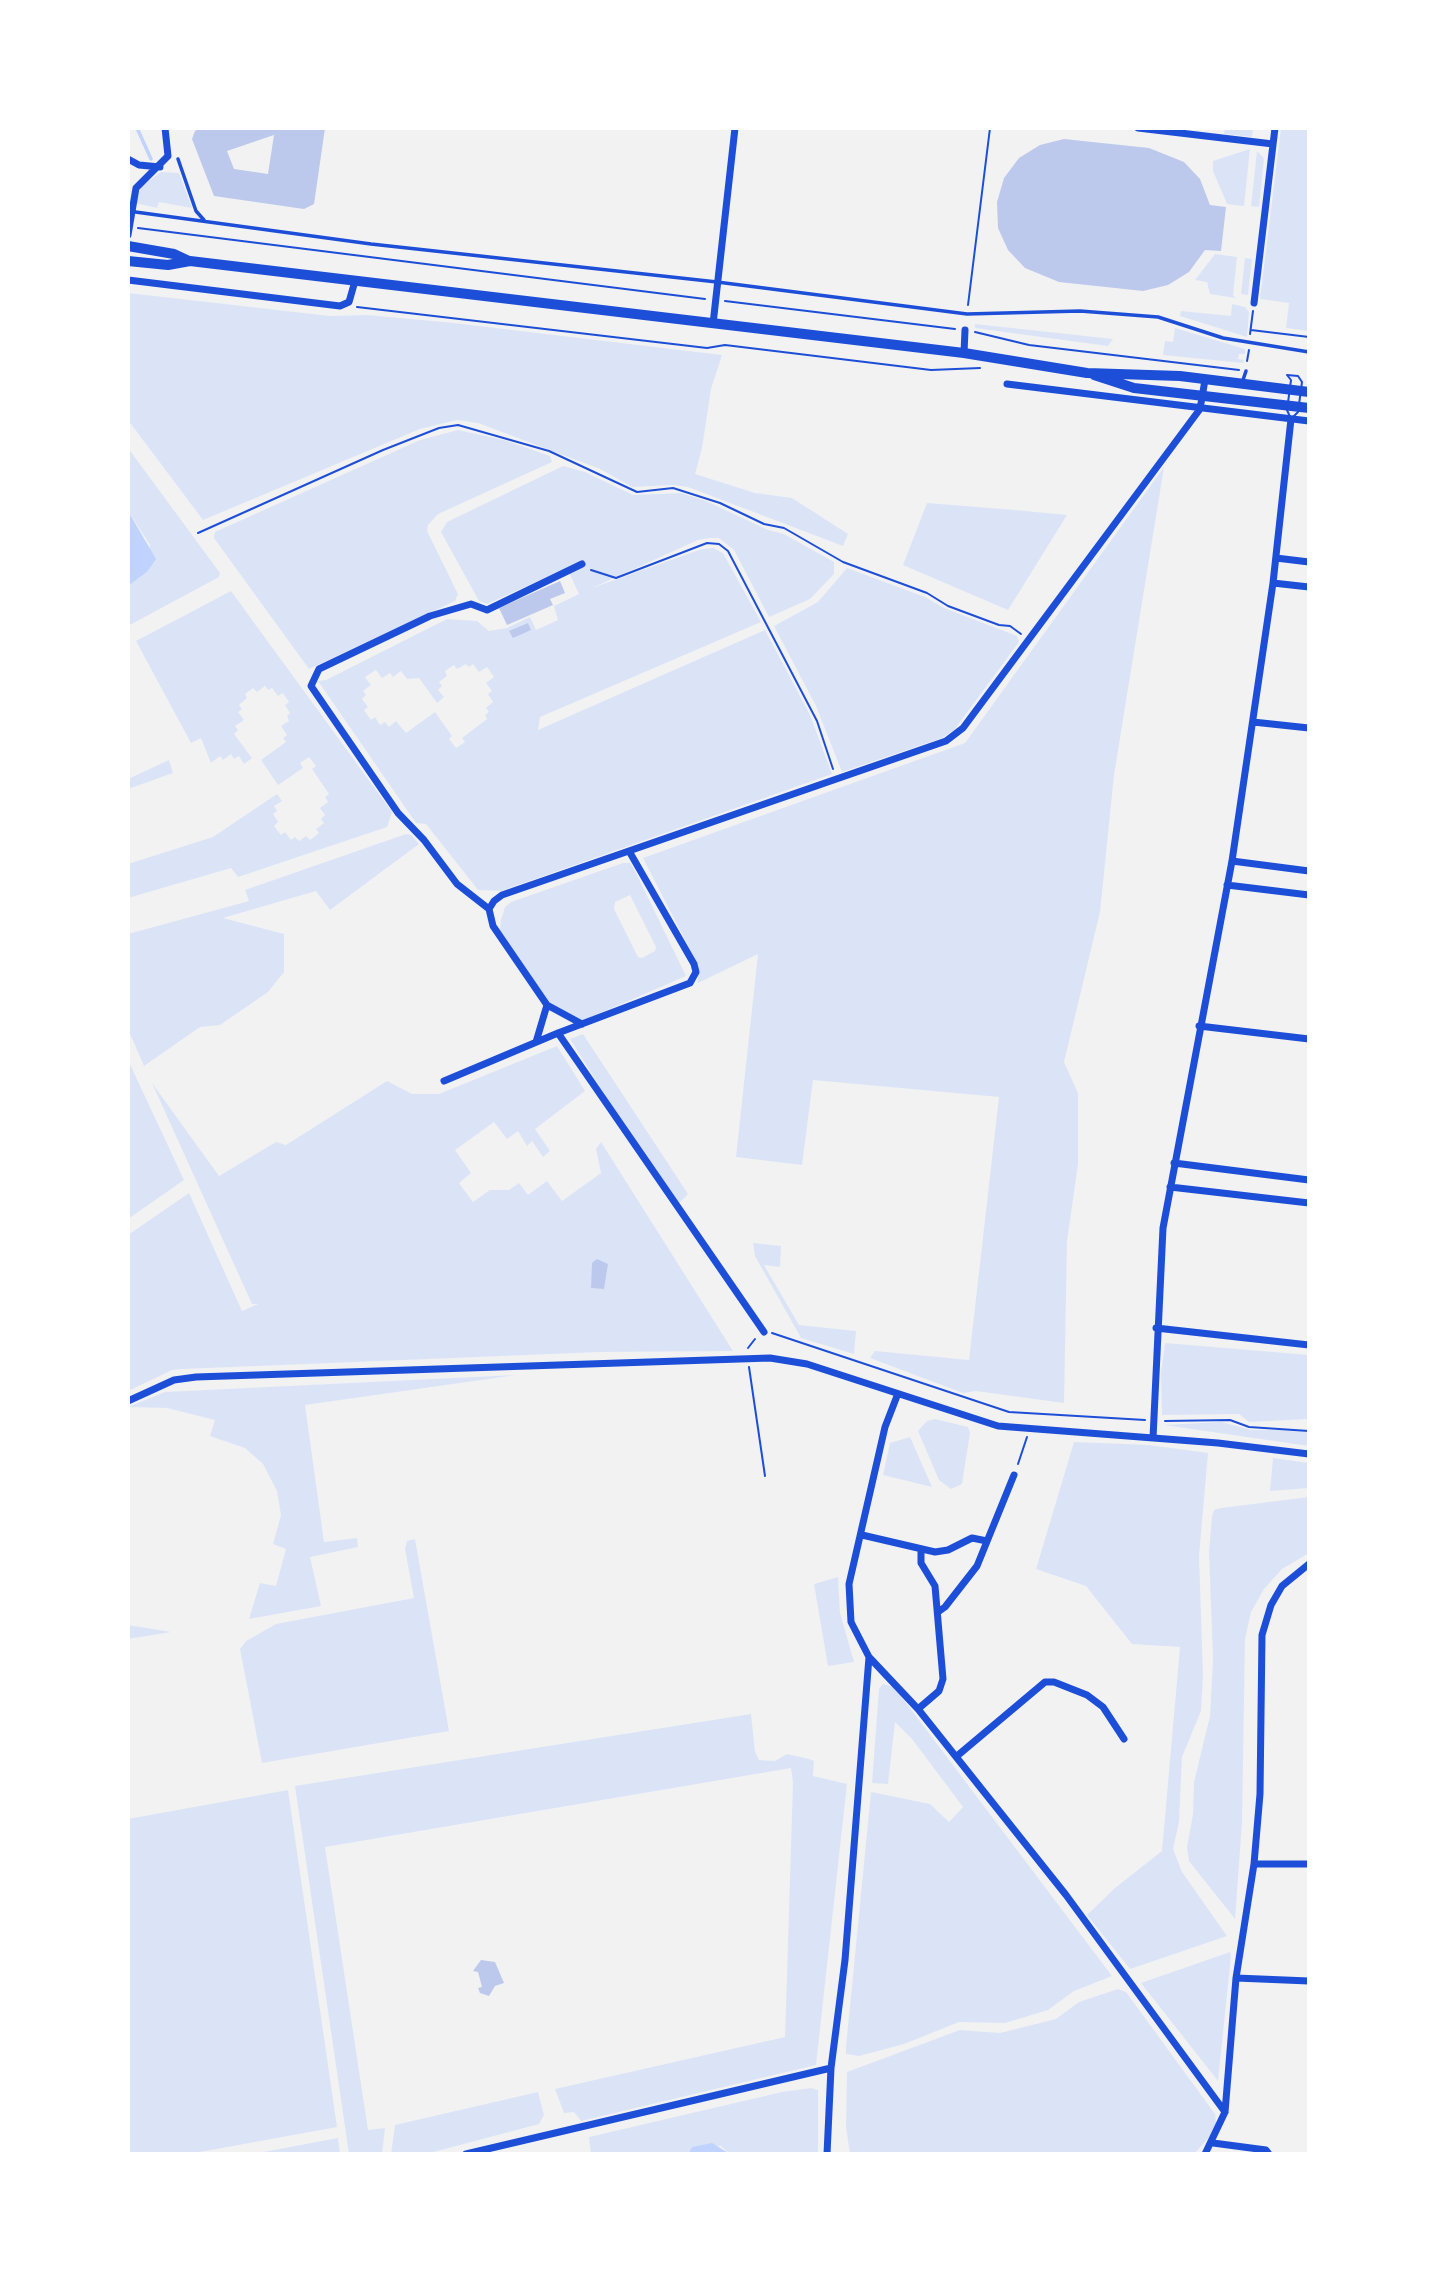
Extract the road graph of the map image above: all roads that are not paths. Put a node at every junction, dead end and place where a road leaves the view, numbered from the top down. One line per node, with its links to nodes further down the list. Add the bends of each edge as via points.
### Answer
1 (165, 128): 8 (street, via 169,154)
2 (735, 128): 17 (street)
3 (1138, 128): 5 (street)
4 (1275, 128): 5 (street)
5 (1273, 144): 18 (street)
6 (128, 159): 8 (street)
7 (178, 159): 10 (lane, via 196,211)
8 (160, 167): 9 (street, via 136,188)
9 (129, 211): 10 (lane); 11 (street)
10 (205, 222): 17 (lane)
11 (128, 234)
12 (128, 246): 14 (main road)
13 (128, 261): 14 (main road, via 168,265)
14 (190, 261): 16 (main road)
15 (128, 280): 16 (street, via 340,306 349,302)
16 (355, 281): 19 (main road)
17 (717, 282): 19 (street); 21 (lane, via 967,314 1080,311 1158,317 1239,342)
18 (1254, 303)
19 (713, 324): 22 (main road)
20 (965, 330): 22 (street)
21 (1309, 352)
22 (964, 353): 24 (main road)
23 (1246, 370): 27 (lane)
24 (1087, 373): 25 (main road, via 1133,372); 29 (main road, via 1134,388)
25 (1205, 380): 27 (main road); 29 (street)
26 (1007, 384): 31 (street)
27 (1241, 385): 28 (main road)
28 (1309, 392)
29 (1204, 396): 30 (main road); 31 (street)
30 (1309, 408)
31 (1200, 409): 32 (street); 41 (street, via 963,728 946,741)
32 (1291, 418): 33 (street); 34 (street)
33 (1309, 421)
34 (1276, 558): 35 (street); 37 (street)
35 (1309, 562)
36 (582, 564): 46 (street, via 487,610 471,604 430,616 319,669 311,687 398,813 457,884)
37 (1273, 583): 38 (street); 39 (street)
38 (1309, 587)
39 (1254, 722): 40 (street); 42 (street)
40 (1309, 729)
41 (629, 851): 46 (street, via 502,895); 48 (street, via 695,972 690,983)
42 (1232, 861): 43 (street); 44 (street)
43 (1309, 871)
44 (1227, 885): 45 (street); 49 (street)
45 (1309, 895)
46 (489, 909): 47 (street, via 493,926)
47 (547, 1005): 48 (street); 52 (street)
48 (582, 1024): 50 (street)
49 (1199, 1026): 51 (street); 54 (street)
50 (558, 1033): 52 (street); 59 (street)
51 (1309, 1039)
52 (536, 1042): 53 (street)
53 (444, 1081)
54 (1174, 1163): 55 (street); 56 (street)
55 (1309, 1180)
56 (1170, 1187): 57 (street); 58 (street)
57 (1309, 1203)
58 (1157, 1328): 60 (street); 63 (street)
59 (764, 1332)
60 (1309, 1345)
61 (897, 1396): 62 (street, via 807,1364 747,1358 196,1377 174,1380); 63 (street, via 1027,1430); 66 (street, via 885,1427)
62 (128, 1401)
63 (1153, 1438): 64 (street)
64 (1309, 1454)
65 (1014, 1475): 67 (street)
66 (862, 1535): 68 (street); 71 (street, via 849,1584 848,1609)
67 (987, 1541): 68 (street, via 972,1538 942,1552); 70 (street, via 977,1566)
68 (921, 1550): 70 (street, via 921,1563 934,1581)
69 (1309, 1564): 75 (street, via 1282,1586 1262,1634 1260,1794)
70 (938, 1612): 72 (street, via 943,1686)
71 (869, 1657): 72 (street); 79 (street, via 845,1960)
72 (918, 1709): 74 (street)
73 (1124, 1739): 74 (street, via 1103,1707 1087,1695 1045,1682)
74 (957, 1755): 80 (street, via 1083,1916)
75 (1254, 1864): 76 (street); 77 (street)
76 (1309, 1864)
77 (1236, 1979): 78 (street); 80 (street)
78 (1309, 1981)
79 (831, 2068): 82 (street); 83 (street)
80 (1225, 2112): 81 (street)
81 (1213, 2143): 84 (street); 85 (street)
82 (466, 2154)
83 (827, 2154)
84 (1205, 2154)
85 (1269, 2154)

